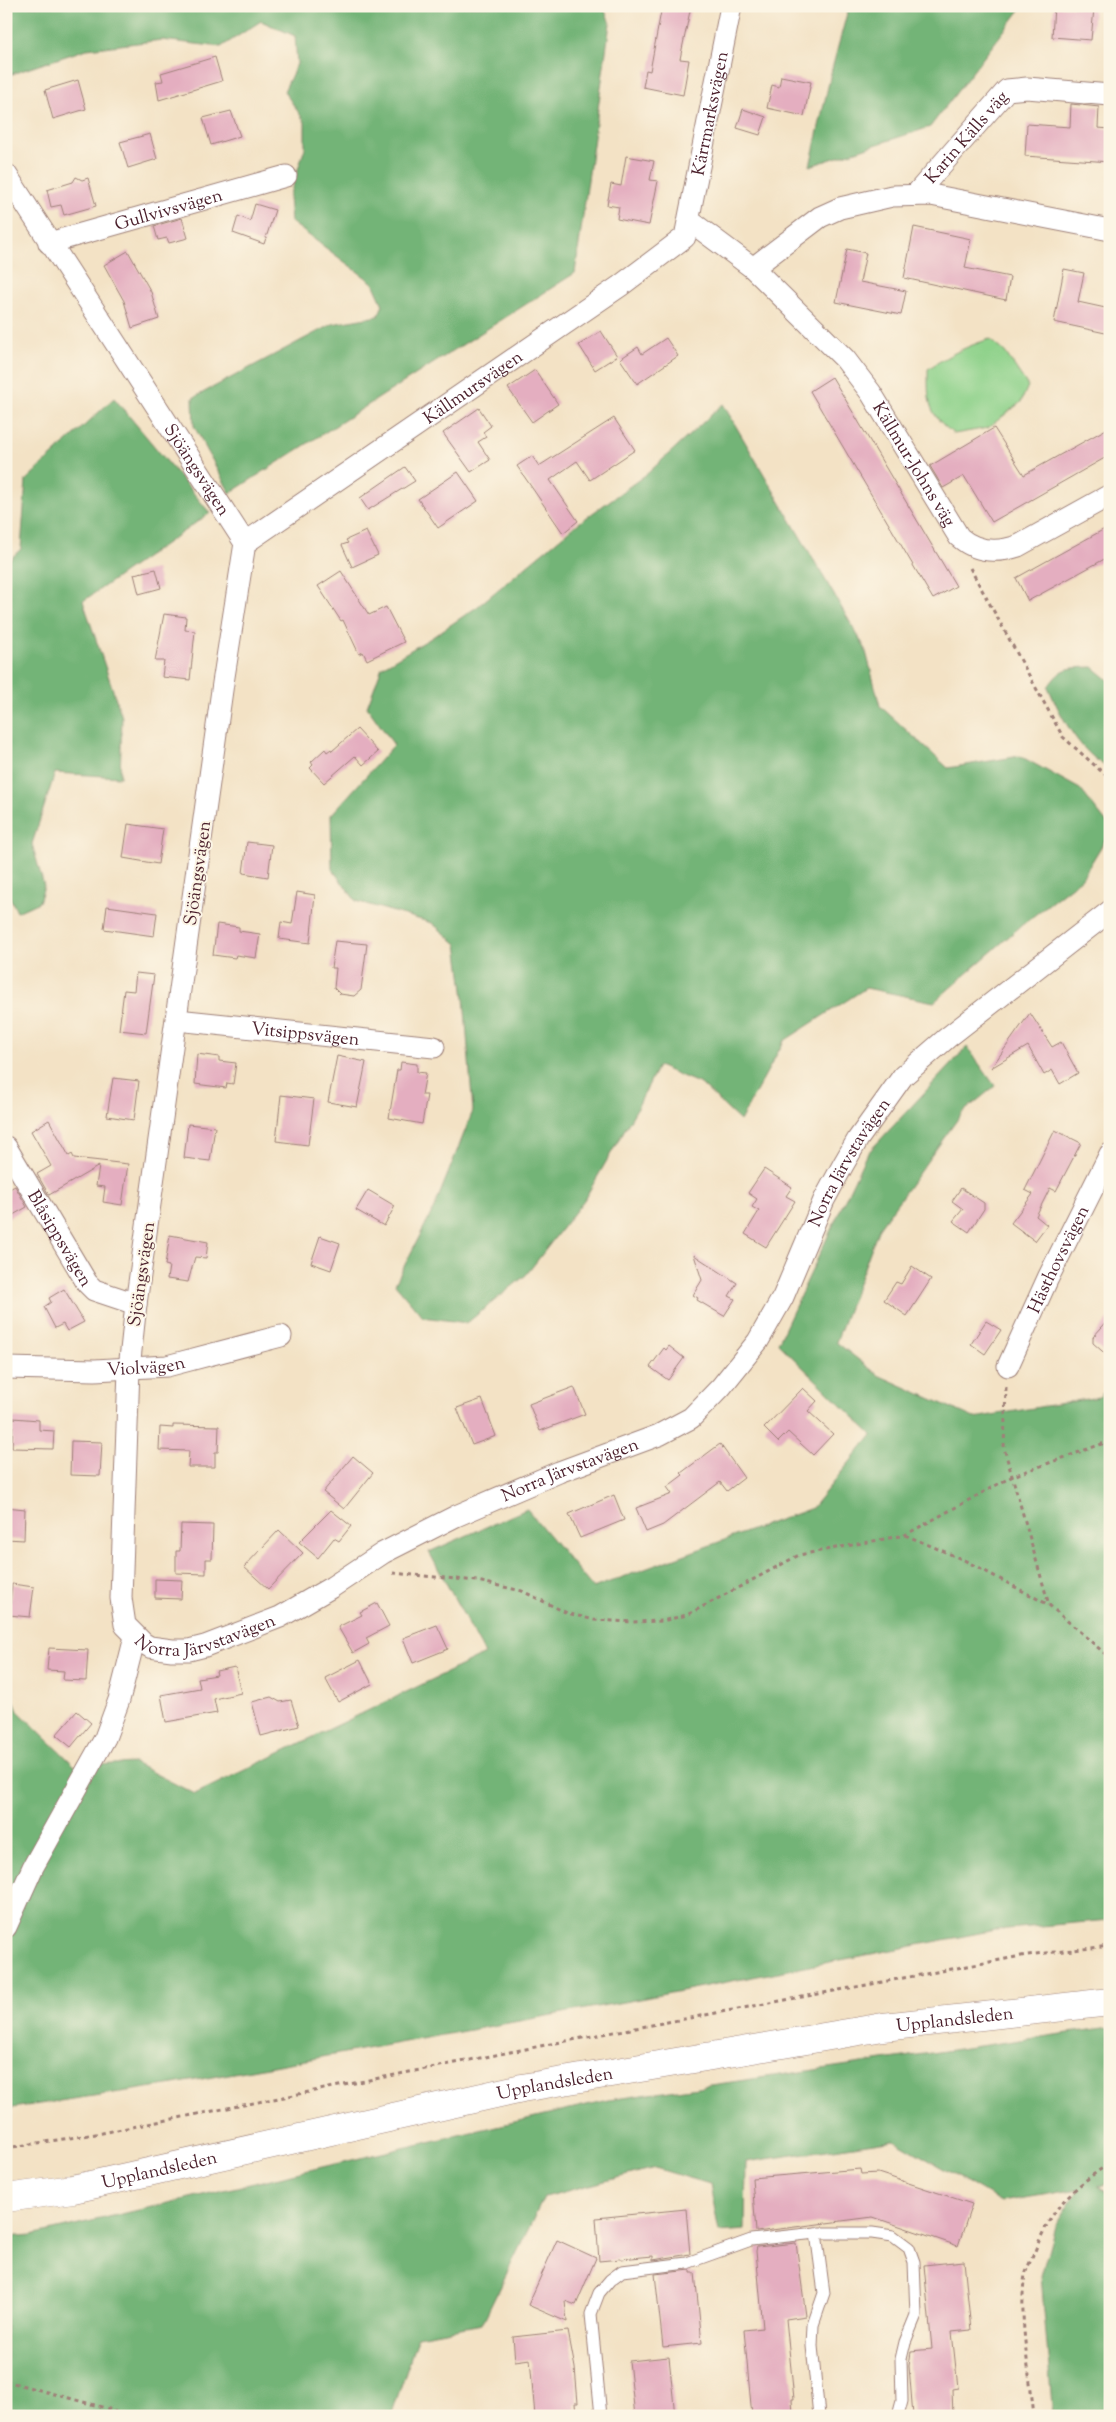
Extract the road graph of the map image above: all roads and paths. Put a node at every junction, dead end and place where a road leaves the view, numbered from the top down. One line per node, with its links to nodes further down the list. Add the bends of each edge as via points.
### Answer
1 (731, 6): 6 (street, Kärrmarksvägen)
2 (1110, 95): 5 (street, Karin Källs väg, via 1027,88 1007,90)
3 (286, 176): 8 (street, Gullvivsvägen)
4 (8, 180): 8 (street, Sjöängsvägen)
5 (916, 194): 7 (street); 9 (street, via 840,208 820,217)
6 (690, 221): 9 (street, Källmur-Johns väg); 12 (street, Källmursvägen, via 685,237 674,247)
7 (1110, 230)
8 (50, 243): 12 (street, Sjöängsvägen)
9 (753, 268): 11 (street, Källmur-Johns väg, via 845,359)
10 (1110, 495): 11 (street, Källmur-Johns väg, via 1018,546 1002,551 968,545)
11 (959, 537): 13 (path, via 969,565 1063,737)
12 (245, 543): 15 (street, Sjöängsvägen)
13 (1110, 778)
14 (1110, 912): 27 (street, Norra Järvstavägen, via 946,1038 903,1076 843,1164 824,1200 783,1297 758,1341 691,1418 659,1435 559,1472 456,1516)
15 (177, 1020): 16 (street, Vitsippsvägen); 19 (street, Sjöängsvägen)
16 (434, 1047)
17 (6, 1147): 19 (street, Blåsippsvägen, via 87,1283 94,1290)
18 (1110, 1154): 21 (street, Hästhovsvägen)
19 (136, 1304): 23 (street, Sjöängsvägen)
20 (281, 1336): 23 (street, Violvägen, via 167,1366)
21 (1008, 1366): 25 (path, via 1004,1448)
22 (6, 1368): 23 (street, Violvägen)
23 (129, 1369): 29 (street, Sjöängsvägen, via 121,1598 124,1625)
24 (1110, 1440): 25 (path)
25 (1013, 1476): 26 (path); 28 (path)
26 (905, 1535): 27 (path, via 799,1555 687,1615 662,1621 594,1620 567,1613 522,1591 441,1576 388,1572); 28 (path, via 964,1560)
27 (366, 1564): 29 (street, Norra Järvstavägen, via 280,1617 205,1646 189,1650 159,1649)
28 (1049, 1604): 30 (path)
29 (134, 1637): 31 (street, Norra Järvstavägen, via 119,1700 105,1738 33,1867)
30 (1110, 1658)
31 (6, 1927)
32 (1110, 1946): 34 (path, via 1017,1957 102,2133)
33 (1110, 2002): 36 (street, Upplandsleden, via 883,2027 522,2088 73,2189)
34 (6, 2148)
35 (1110, 2163): 43 (path, via 1064,2198 1043,2228 1026,2275 1024,2309)
36 (6, 2198)
37 (816, 2233): 40 (lane, via 751,2240 687,2263 622,2271 610,2280 599,2293 591,2314); 41 (lane, via 824,2293 813,2325 812,2346); 42 (lane, via 893,2236 910,2248 914,2262 916,2315 901,2360 902,2401)
38 (6, 2381): 39 (path, via 113,2410)
39 (121, 2416)
40 (601, 2416)
41 (819, 2416)
42 (898, 2416)
43 (1034, 2416)

